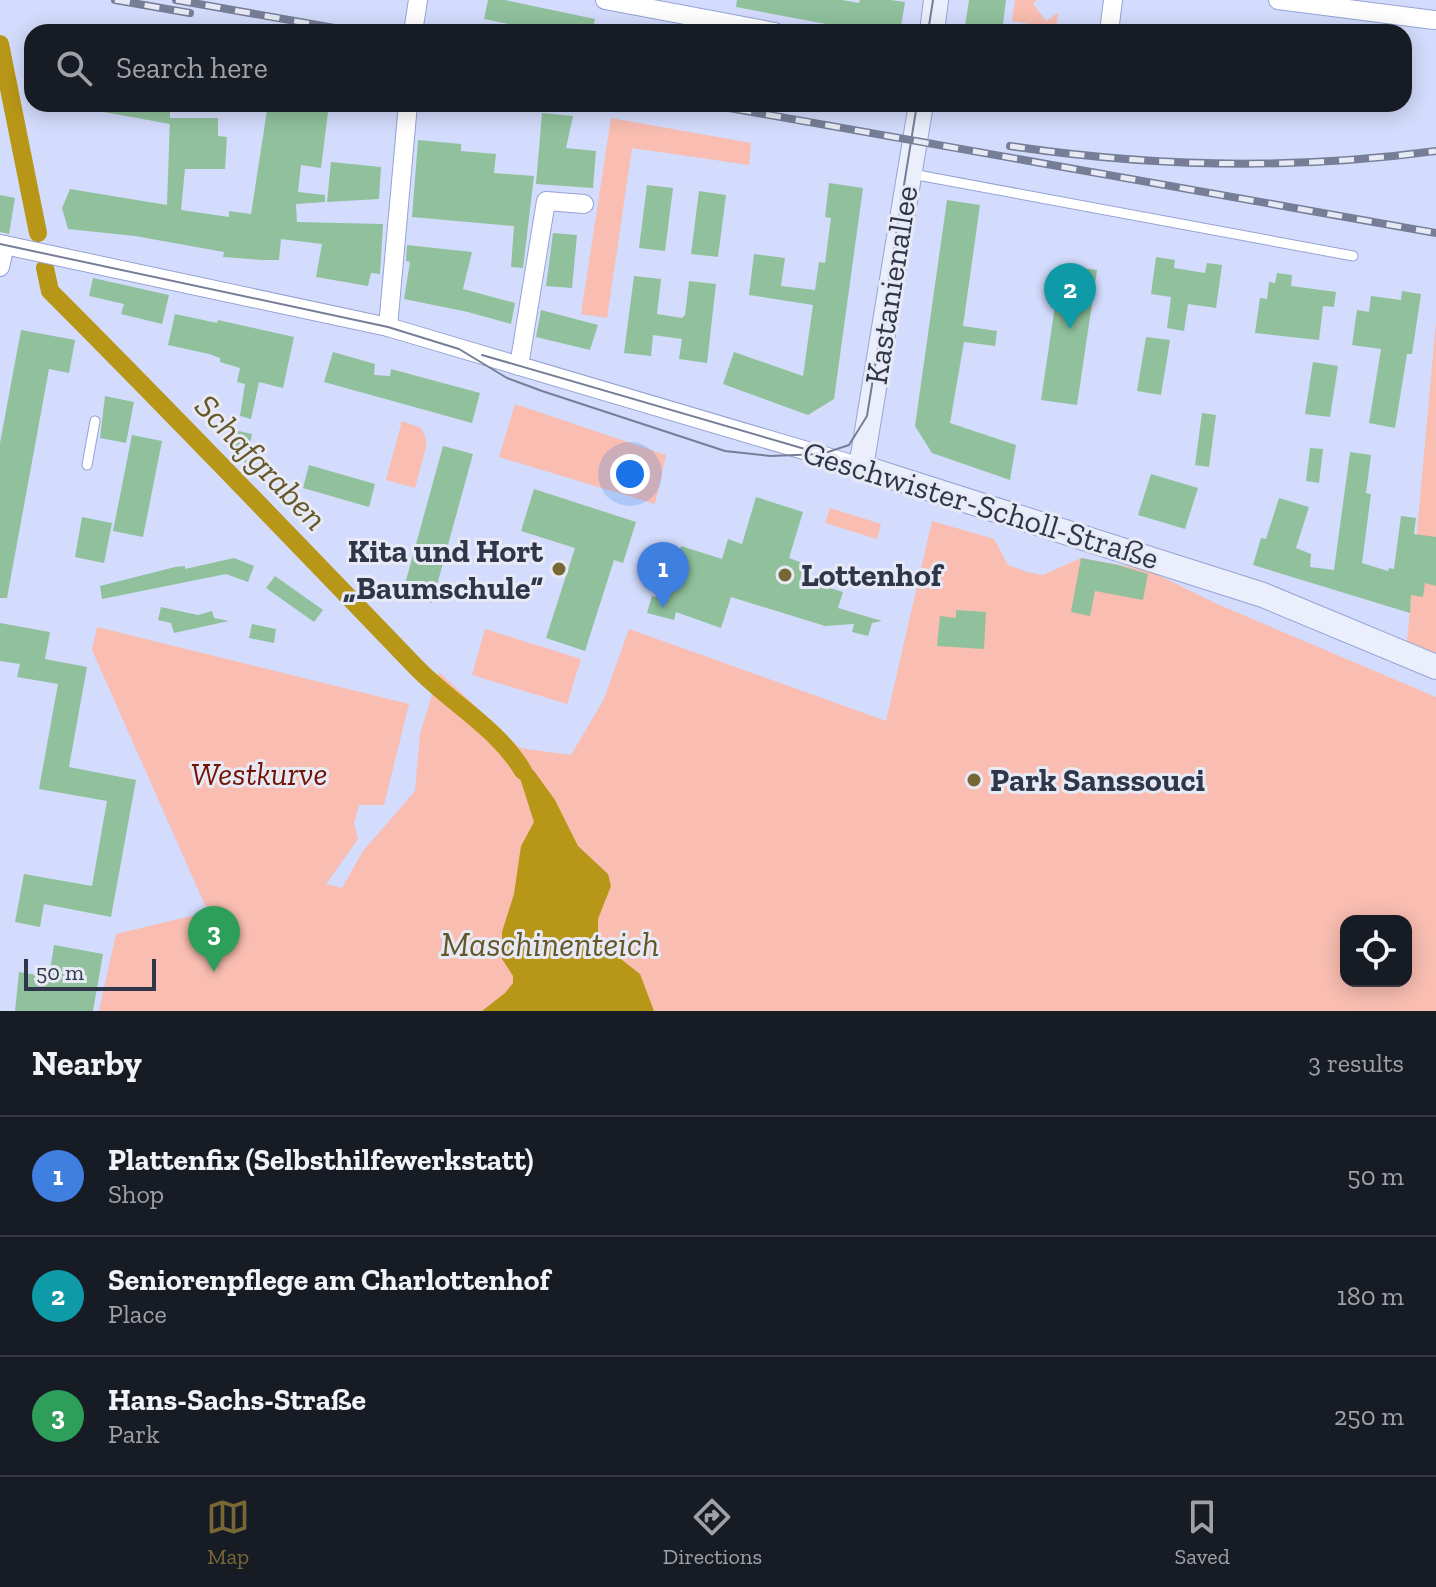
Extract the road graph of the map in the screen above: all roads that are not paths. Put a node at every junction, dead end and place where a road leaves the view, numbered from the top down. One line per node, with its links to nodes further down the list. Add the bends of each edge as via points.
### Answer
1 (418, 0): 7 (street)
2 (606, 0): 8 (street)
3 (936, 0): 9 (street)
4 (1113, 0): 10 (street)
5 (1278, 0): 6 (street)
6 (1434, 20)
7 (414, 24)
8 (733, 24)
9 (933, 24)
10 (1110, 24)
11 (407, 112): 18 (street)
12 (920, 112): 13 (street, Kastanienallee)
13 (910, 174): 16 (lane); 22 (street, Kastanienallee)
14 (584, 204): 19 (street, via 546,201)
15 (2, 245): 17 (street); 18 (street, Geschwister-Scholl-Straße)
16 (1353, 256)
17 (0, 267)
18 (388, 327): 19 (street, Geschwister-Scholl-Straße)
19 (519, 366): 22 (street, Geschwister-Scholl-Straße)
20 (95, 421): 21 (lane)
21 (87, 465)
22 (861, 467): 23 (street, Geschwister-Scholl-Straße, via 1263,595)
23 (1436, 667)

